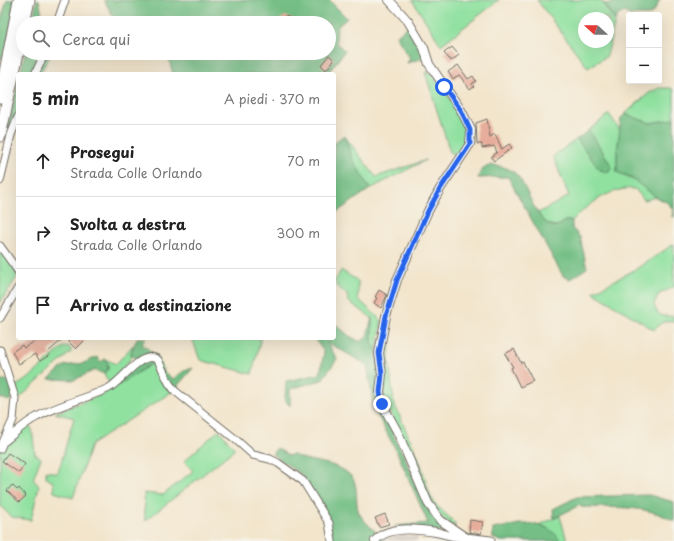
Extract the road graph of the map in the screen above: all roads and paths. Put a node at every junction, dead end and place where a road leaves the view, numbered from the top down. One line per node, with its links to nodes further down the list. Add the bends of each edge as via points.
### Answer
1 (19, 0): 10 (highway)
2 (29, 0): 5 (highway)
3 (65, 0): 6 (street)
4 (389, 0): 21 (street, via 408,21 424,48 429,63 461,110 470,130 470,144 428,211 397,280 386,316 379,353 382,374 380,392 382,404 397,431 428,503 440,520)
5 (26, 16)
6 (59, 16)
7 (16, 60): 12 (highway)
8 (42, 60): 9 (street)
9 (36, 72)
10 (0, 98)
11 (16, 122): 13 (street)
12 (0, 136)
13 (0, 181)
14 (0, 246): 15 (street)
15 (16, 268)
16 (16, 291): 17 (street)
17 (0, 318)
18 (0, 350): 19 (street, via 15,398 13,420)
19 (5, 441): 20 (street); 23 (street, via 35,417 109,388 142,360 155,357 175,391 252,455 278,463 303,481 329,522)
20 (0, 449)
21 (465, 539): 22 (street); 24 (street, via 436,532 407,530 384,533)
22 (491, 540)
23 (332, 541)
24 (375, 541)

